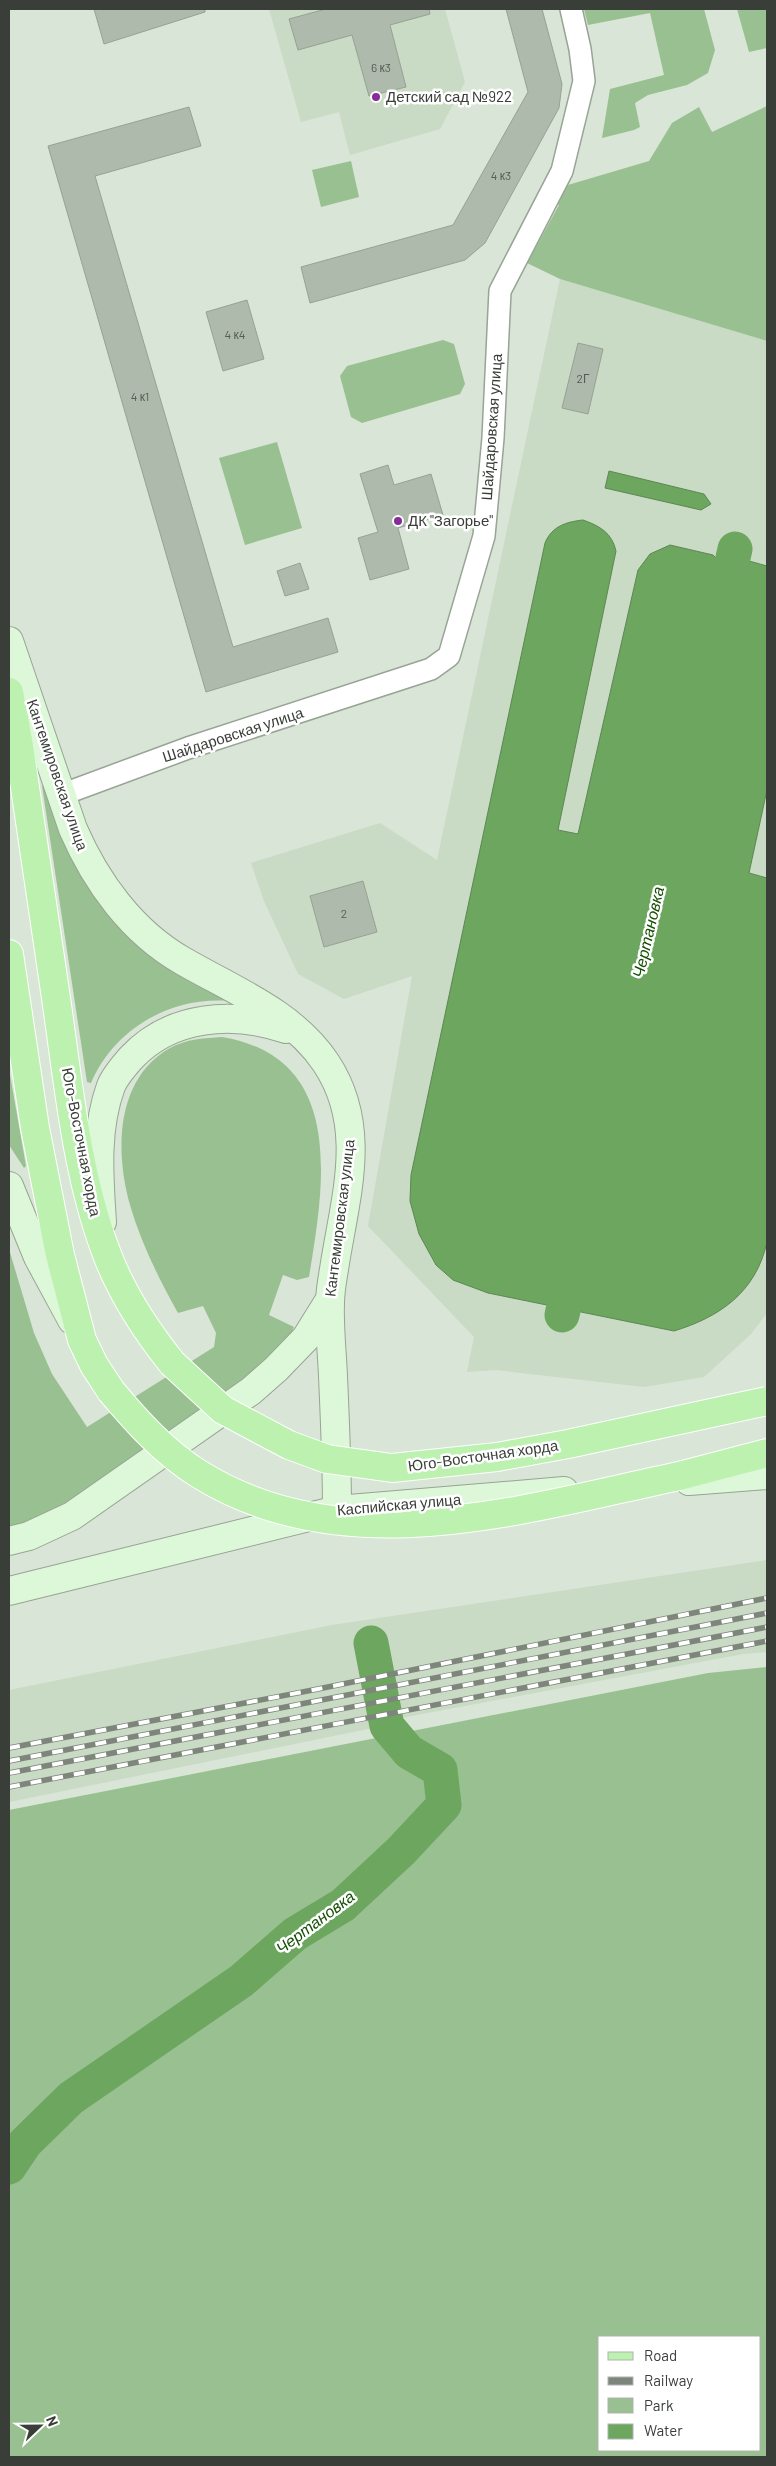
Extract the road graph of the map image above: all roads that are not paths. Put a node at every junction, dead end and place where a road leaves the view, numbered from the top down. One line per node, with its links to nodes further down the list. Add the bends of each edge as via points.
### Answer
1 (572, 9): 4 (street, Шайдаровская улица, via 584,81 562,171 500,291 493,438 484,536 448,656 431,668 188,748)
2 (9, 641): 4 (main road, Кантемировская улица)
3 (9, 692): 8 (main road, Юго-Восточная хорда, via 74,1116 88,1194)
4 (61, 795): 6 (main road, Кантемировская улица, via 85,856 116,902 144,931 181,960 264,1006)
5 (9, 954): 10 (main road, via 35,1128 60,1255)
6 (300, 1033): 8 (main road, via 248,1020 209,1020 190,1022 157,1036 140,1048 112,1084 105,1108 99,1148); 9 (main road, Кантемировская улица, via 336,1079 352,1135 350,1170)
7 (9, 1186): 10 (main road, via 38,1257)
8 (104, 1249): 11 (main road, Юго-Восточная хорда, bridge, via 133,1309 172,1363 222,1410 288,1445 327,1459 392,1468 497,1457)
9 (330, 1302): 14 (main road, Кантемировская улица); 15 (main road, via 306,1338 251,1390 72,1516 29,1536)
10 (82, 1340): 12 (main road, bridge, via 112,1391 150,1435 198,1474 226,1490 281,1510 347,1523 427,1522 481,1517 679,1476)
11 (767, 1400)
12 (767, 1453)
13 (767, 1475): 14 (main road, Каспийская улица)
14 (337, 1510): 16 (main road, Каспийская улица)
15 (9, 1541)
16 (9, 1590)

